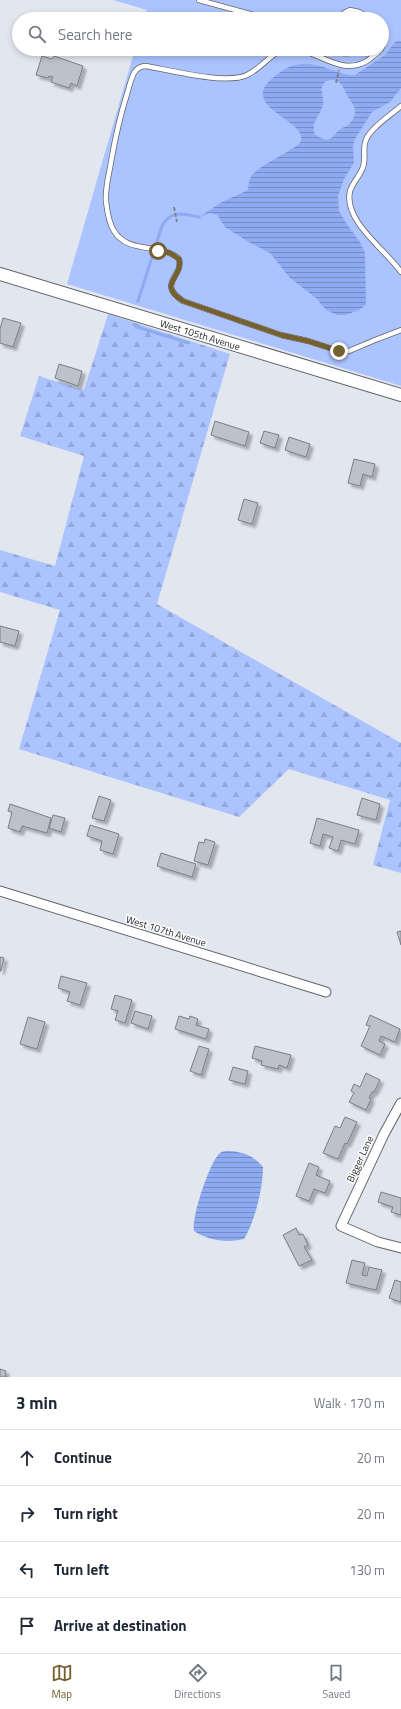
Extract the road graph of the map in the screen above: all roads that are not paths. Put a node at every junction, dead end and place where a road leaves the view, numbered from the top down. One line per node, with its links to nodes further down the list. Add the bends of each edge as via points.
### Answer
1 (199, 0): 2 (lane)
2 (243, 12)
3 (347, 12): 4 (lane)
4 (359, 12)
5 (273, 56): 11 (lane, via 240,78 180,73 146,66 134,73 113,147 106,201 110,220 123,241 170,253 179,259 180,265 170,285 176,297 183,301 275,333 345,352)
6 (316, 56): 7 (lane, via 348,67)
7 (374, 56)
8 (401, 106): 9 (lane, via 368,134 363,169 352,187 349,199 352,212 361,227)
9 (401, 272)
10 (0, 274): 12 (street, West 105th Avenue)
11 (401, 330)
12 (401, 395)
13 (0, 891): 14 (street, West 107th Avenue)
14 (326, 992)
15 (401, 1103): 16 (street, Bigger Lane, via 341,1226 378,1242)
16 (401, 1248)

